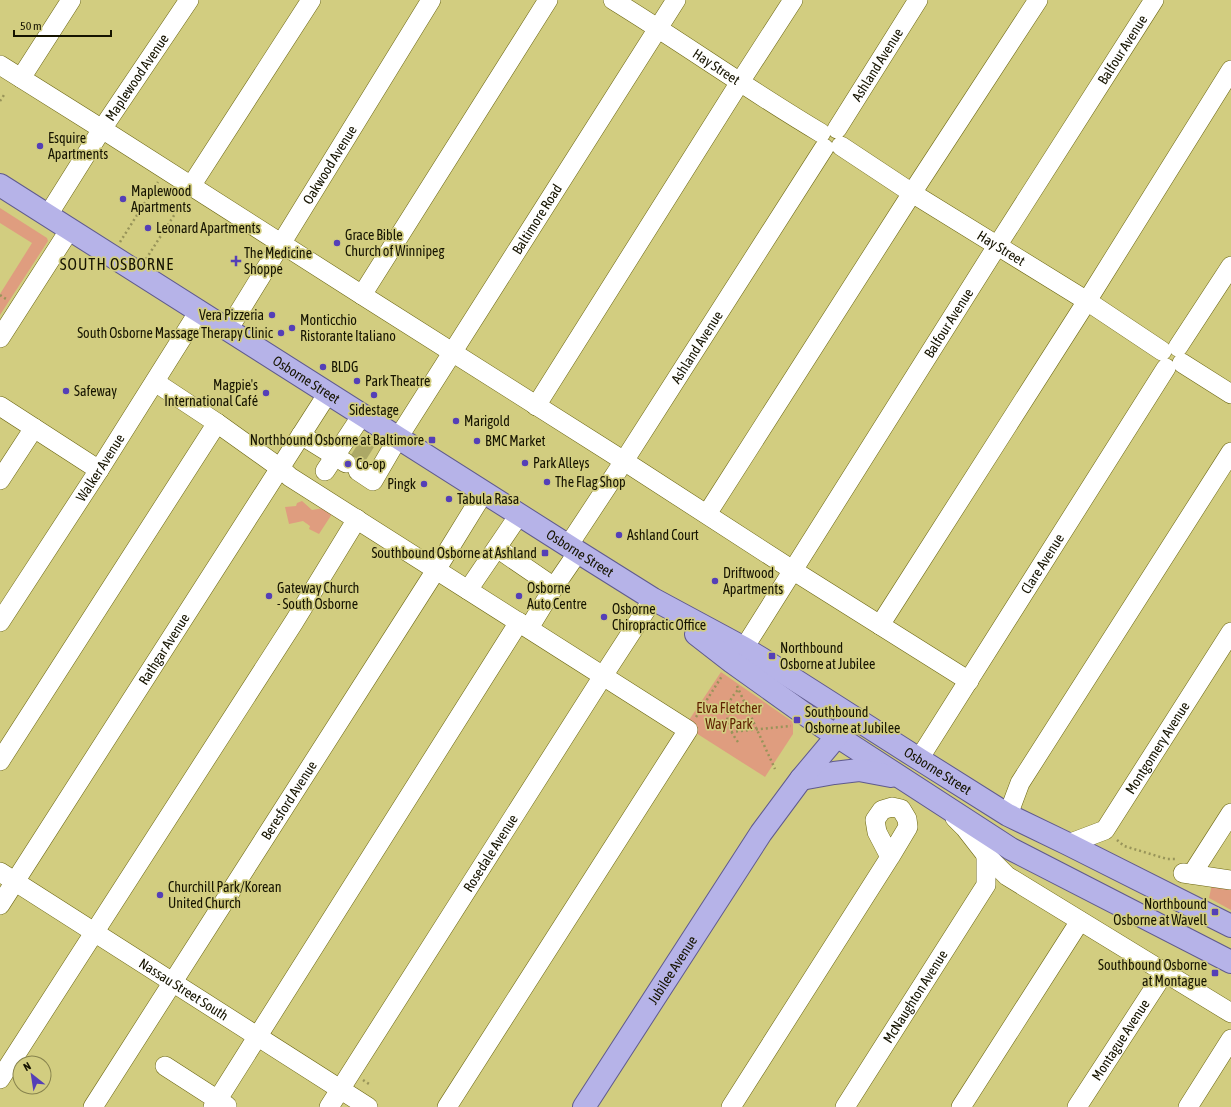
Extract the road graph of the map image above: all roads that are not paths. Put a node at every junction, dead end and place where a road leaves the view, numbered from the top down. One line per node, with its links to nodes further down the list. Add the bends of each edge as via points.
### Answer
1 (71, 0): 15 (street)
2 (189, 0): 17 (street, Maplewood Avenue)
3 (311, 0): 20 (street)
4 (431, 0): 24 (street, Oakwood Avenue)
5 (548, 0): 27 (street)
6 (613, 0): 12 (street, Hay Street)
7 (676, 0): 12 (street, Baltimore Road)
8 (793, 0): 16 (street)
9 (918, 0): 18 (street, Ashland Avenue)
10 (1038, 0): 21 (street)
11 (1154, 0): 25 (street, Balfour Avenue)
12 (659, 28): 16 (street, Hay Street); 32 (street, Baltimore Road)
13 (0, 64): 15 (street)
14 (1231, 70): 28 (street)
15 (21, 78): 17 (street)
16 (740, 82): 18 (street, Hay Street); 38 (street)
17 (102, 129): 20 (street); 22 (street, Maplewood Avenue)
18 (831, 139): 21 (street, Hay Street); 46 (street, Ashland Avenue)
19 (0, 185): 22 (main road, Osborne Street)
20 (191, 186): 24 (street)
21 (912, 193): 25 (street, Hay Street); 53 (street)
22 (48, 215): 23 (main road, Osborne Street)
23 (70, 229): 29 (main road, Osborne Street); 31 (street)
24 (282, 244): 27 (street); 30 (street, Oakwood Avenue)
25 (997, 246): 28 (street, Hay Street); 58 (street, Balfour Avenue)
26 (1231, 266): 33 (street, Clare Avenue)
27 (362, 295): 32 (street)
28 (1087, 301): 33 (street, Hay Street); 64 (street)
29 (199, 311): 30 (main road, Osborne Street); 34 (street, Walker Avenue)
30 (228, 330): 35 (main road, Osborne Street)
31 (0, 338)
32 (453, 353): 38 (street); 43 (street, Baltimore Road)
33 (1172, 357): 36 (street, Hay Street); 68 (street, Clare Avenue)
34 (155, 382): 40 (street); 49 (street, Walker Avenue)
35 (328, 393): 39 (main road, Osborne Street); 42 (street, Rathgar Avenue)
36 (1231, 394)
37 (0, 406): 41 (street)
38 (536, 406): 46 (street)
39 (362, 415): 43 (main road, Osborne Street); 44 (street)
40 (218, 423): 48 (street); 72 (street)
41 (34, 428): 49 (street); 50 (street)
42 (301, 435): 47 (street); 48 (street, Rathgar Avenue)
43 (398, 438): 44 (street, Baltimore Road); 51 (main road, Osborne Street)
44 (363, 452): 47 (street); 47 (street, via 373,481)
45 (1231, 452): 77 (street, via 1020,783)
46 (624, 461): 53 (street); 56 (street, Ashland Avenue)
47 (341, 465)
48 (280, 468): 54 (street); 83 (street, Rathgar Avenue)
49 (99, 470): 62 (street, Walker Avenue)
50 (0, 480)
51 (484, 492): 52 (main road, Osborne Street); 57 (street, Beresford Avenue)
52 (519, 514): 55 (street); 56 (main road, Osborne Street)
53 (707, 514): 58 (street)
54 (357, 519): 57 (street); 89 (street, via 294,622)
55 (497, 548): 59 (street); 60 (street)
56 (573, 549): 59 (street, Ashland Avenue); 61 (main road, Osborne Street)
57 (436, 570): 60 (street); 92 (street, Beresford Avenue)
58 (794, 571): 64 (street); 66 (street, Balfour Avenue)
59 (554, 588): 63 (street, Ashland Avenue)
60 (468, 590): 63 (street)
61 (653, 599): 66 (main road, Osborne Street); 67 (street, Rosedale Avenue)
62 (0, 622)
63 (524, 625): 67 (street); 94 (street, Ashland Avenue)
64 (880, 625): 68 (street)
65 (1231, 632): 79 (street, Montgomery Avenue, via 1105,830)
66 (738, 655): 69 (main road, Osborne Street); 70 (main road, Osborne Street)
67 (603, 676): 98 (street, Rosedale Avenue); 103 (street, via 688,730)
68 (969, 681): 71 (street, Clare Avenue)
69 (844, 711): 70 (main road, Jubilee Avenue); 71 (main road, Osborne Street)
70 (830, 732): 73 (main road, Osborne Street); 74 (main road, Jubilee Avenue); 78 (main road, Jubilee Avenue, via 792,771)
71 (919, 759): 77 (main road, Osborne Street)
72 (0, 761)
73 (900, 778): 74 (main road, via 859,770); 75 (main road, Osborne Street)
74 (801, 779): 78 (main road, Jubilee Avenue)
75 (936, 801): 80 (street, Osborne Street, via 965,828); 90 (main road, Osborne Street, via 1012,849)
76 (1231, 813): 84 (street, via 1192,869)
77 (1008, 815): 79 (main road, Osborne Street)
78 (761, 833): 104 (main road, Jubilee Avenue)
79 (1068, 844): 88 (main road, Osborne Street)
80 (986, 855): 82 (street, Osborne Street); 85 (street)
81 (890, 857): 105 (street)
82 (1007, 876): 85 (street); 87 (street, Osborne Street)
83 (8, 877): 86 (street, Rathgar Avenue); 89 (street, Nassau Street South)
84 (1231, 880)
85 (986, 885): 106 (street, McNaughton Avenue)
86 (0, 905)
87 (1080, 921): 91 (street, Osborne Street); 107 (street)
88 (1231, 926)
89 (94, 931): 92 (street, Nassau Street South); 97 (street)
90 (1231, 962)
91 (1164, 973): 93 (street, Osborne Street); 108 (street, Montague Avenue)
92 (173, 982): 94 (street, Nassau Street South); 100 (street, Beresford Avenue)
93 (1231, 1013)
94 (258, 1036): 98 (street, Nassau Street South); 99 (street, Ashland Avenue)
95 (1231, 1039): 109 (street)
96 (165, 1066): 99 (street)
97 (0, 1079)
98 (340, 1090): 101 (street, Rosedale Avenue); 102 (street, Nassau Street South)
99 (219, 1105)
100 (93, 1107)
101 (329, 1107)
102 (368, 1107)
103 (447, 1107)
104 (584, 1107)
105 (731, 1107)
106 (845, 1107)
107 (961, 1107)
108 (1077, 1107)
109 (1188, 1107)

